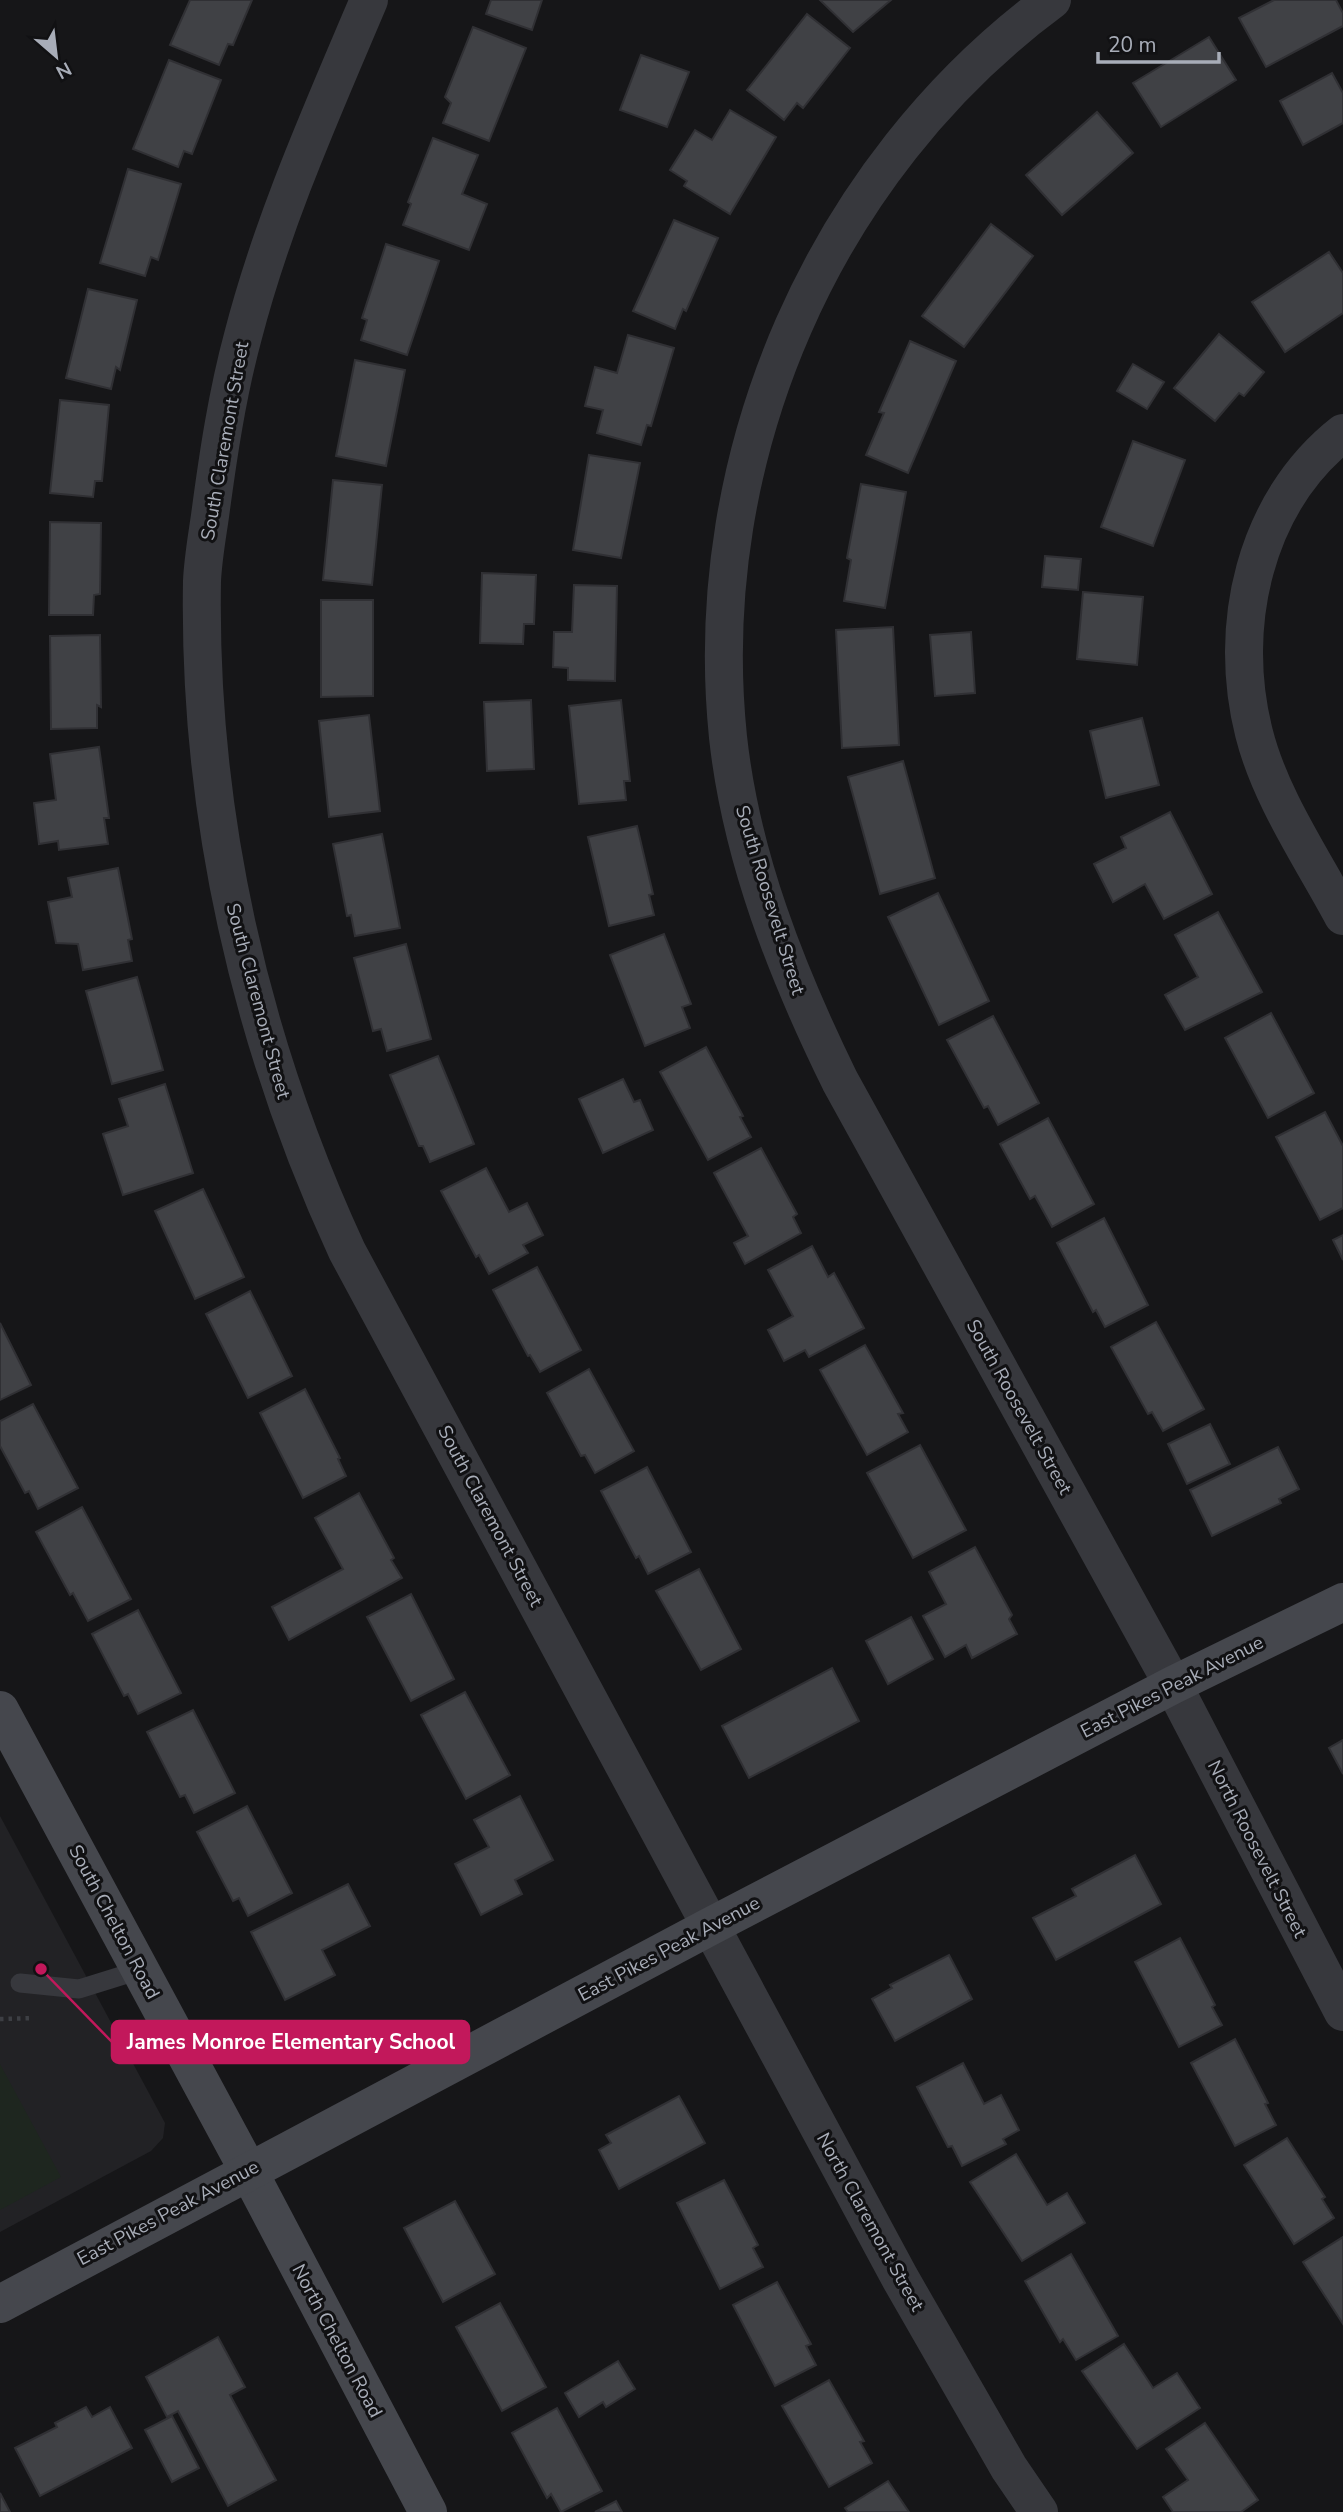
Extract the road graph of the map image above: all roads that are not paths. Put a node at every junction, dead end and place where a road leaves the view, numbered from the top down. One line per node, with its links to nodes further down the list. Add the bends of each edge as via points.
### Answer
1 (369, 0): 8 (street, South Claremont Street, via 263,265 242,338 216,471 202,578 214,791 228,892 251,992 282,1094 342,1240)
2 (1052, 0): 6 (street, South Roosevelt Street, via 972,68 916,129 870,186 833,243 800,308 773,374 750,454 725,602 723,673 736,791 776,933 802,1004)
3 (1343, 433): 4 (street, via 1304,471 1278,511 1259,553 1242,647 1254,736 1278,794)
4 (1343, 916)
5 (1343, 1602): 6 (main road, East Pikes Peak Avenue)
6 (1173, 1685): 8 (main road, East Pikes Peak Avenue); 11 (street, North Roosevelt Street)
7 (0, 1710): 9 (main road, South Chelton Road)
8 (711, 1926): 12 (main road, East Pikes Peak Avenue); 15 (street, North Claremont Street, via 906,2290)
9 (140, 1970): 10 (lane, via 79,1989); 12 (main road, South Chelton Road)
10 (20, 1983)
11 (1343, 2012)
12 (248, 2170): 13 (main road, East Pikes Peak Avenue); 14 (main road, North Chelton Road)
13 (0, 2304)
14 (428, 2512)
15 (1039, 2512)

